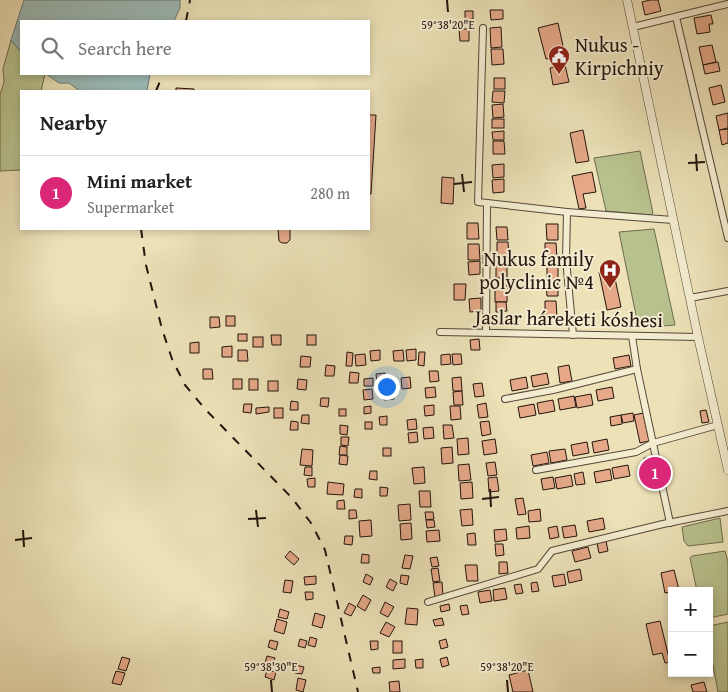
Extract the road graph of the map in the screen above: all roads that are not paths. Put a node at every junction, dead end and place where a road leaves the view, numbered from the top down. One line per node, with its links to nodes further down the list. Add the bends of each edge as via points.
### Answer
1 (627, 0): 4 (street)
2 (728, 4): 3 (street)
3 (676, 17): 4 (street); 9 (street)
4 (632, 27): 8 (street)
5 (483, 28): 6 (street, via 478,202)
6 (487, 202): 7 (street); 13 (street)
7 (567, 212): 8 (street); 14 (street, via 566,259)
8 (673, 220): 11 (street)
9 (728, 238)
10 (728, 291): 11 (street)
11 (690, 298): 16 (street)
12 (440, 332): 13 (street, Jaslar háreketi kóshesi)
13 (486, 332): 14 (street, Jaslar háreketi kóshesi)
14 (573, 335): 15 (street, Jaslar háreketi kóshesi)
15 (632, 336): 16 (street, Jaslar háreketi kóshesi); 17 (street)
16 (698, 337): 19 (street)
17 (637, 369): 18 (street); 20 (street)
18 (505, 399)
19 (718, 425): 20 (street); 22 (street)
20 (653, 443): 21 (street, via 636,452); 24 (street)
21 (536, 470)
22 (728, 470)
23 (728, 511): 24 (street)
24 (670, 523): 25 (street, via 552,551 538,569)
25 (428, 602)

